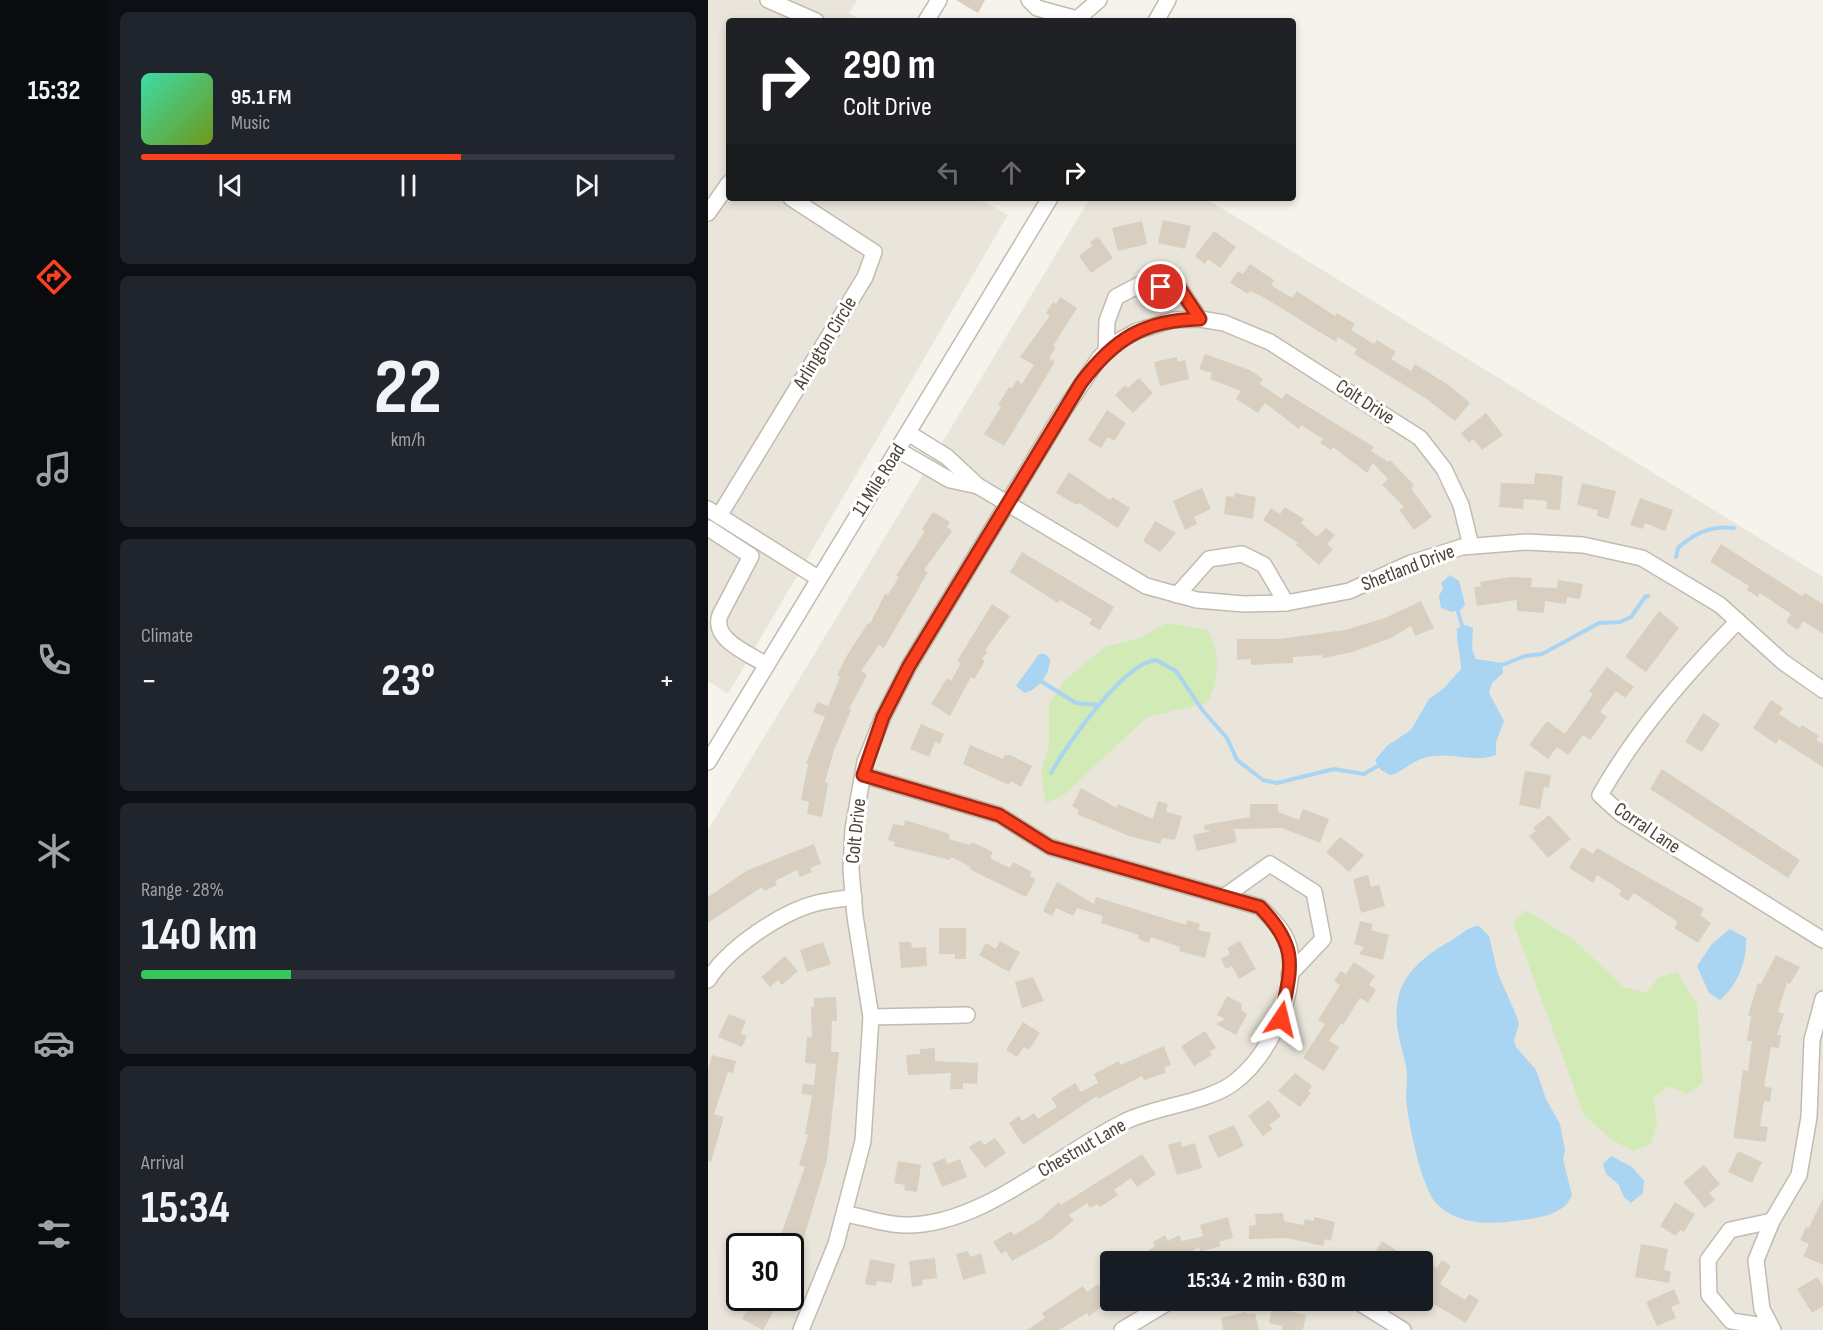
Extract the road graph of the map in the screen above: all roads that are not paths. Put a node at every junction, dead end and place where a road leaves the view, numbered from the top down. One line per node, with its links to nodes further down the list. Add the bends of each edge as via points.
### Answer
1 (770, 0): 6 (street)
2 (939, 0): 7 (street)
3 (1029, 0): 8 (street, via 1037,8)
4 (1099, 0): 9 (street)
5 (1168, 0): 10 (street)
6 (809, 18)
7 (928, 18)
8 (1073, 18)
9 (1078, 18)
10 (1158, 18)
11 (726, 187): 14 (street)
12 (796, 201): 21 (street, Arlington Circle, via 873,252 865,277)
13 (1048, 201): 17 (street, 11 Mile Road)
14 (708, 213)
15 (1200, 319): 16 (street, Colt Drive, via 1173,320 1137,331); 16 (street, via 1180,289 1141,284 1116,297 1107,321); 23 (street, Colt Drive, via 1224,323 1270,342 1420,438 1444,469 1461,505)
16 (1106, 352): 20 (street, Colt Drive, via 1081,383)
17 (908, 433): 18 (street, 11 Mile Road); 19 (street, Shetland Drive, via 947,456)
18 (898, 450): 19 (street, Shetland Drive, via 950,480); 24 (street, 11 Mile Road)
19 (978, 486): 20 (street, Shetland Drive)
20 (1007, 504): 25 (street, Shetland Drive, via 1146,586); 31 (street, Colt Drive, via 909,666 883,717)
21 (714, 512): 24 (street)
22 (708, 528): 28 (street, via 751,556 717,622 719,631)
23 (1471, 546): 26 (street, Shetland Drive, via 1411,563 1348,591); 27 (street, Shetland Drive, via 1527,542 1583,545 1642,558 1720,605)
24 (819, 578): 28 (street, 11 Mile Road)
25 (1178, 595): 26 (street, Shetland Drive, via 1244,604); 26 (street, via 1209,559 1242,554 1264,566)
26 (1286, 603)
27 (1738, 621): 29 (street, Shetland Drive, via 1783,662); 34 (street, Corral Lane, via 1685,675 1618,764 1600,795 1621,814)
28 (766, 665): 30 (street, 11 Mile Road)
29 (1823, 690)
30 (708, 762)
31 (863, 775): 32 (street, Chestnut Lane, via 999,815 1050,847); 33 (street, Colt Drive, via 853,829)
32 (1225, 896): 35 (street, Chestnut Lane, via 1260,907 1279,926 1290,950); 35 (street, via 1270,864 1314,892 1323,939)
33 (854, 897): 36 (street, via 817,903 769,925 739,948); 39 (street, Colt Drive)
34 (1823, 940)
35 (1289, 975): 40 (street, Chestnut Lane, via 1281,1019 1257,1058 1231,1085 1125,1121 998,1197 943,1221 903,1225)
36 (708, 980)
37 (1823, 999): 41 (street, via 1812,1040 1809,1117 1799,1175)
38 (967, 1015): 39 (street)
39 (871, 1017): 40 (street, Colt Drive, via 863,1141)
40 (846, 1214): 45 (street, Colt Drive)
41 (1772, 1221): 44 (street, via 1756,1260 1762,1309); 44 (street, via 1730,1230 1708,1260 1708,1295 1731,1322)
42 (1154, 1311): 46 (street)
43 (1373, 1311): 47 (street)
44 (1772, 1329)
45 (801, 1330)
46 (1122, 1330)
47 (1403, 1330)

